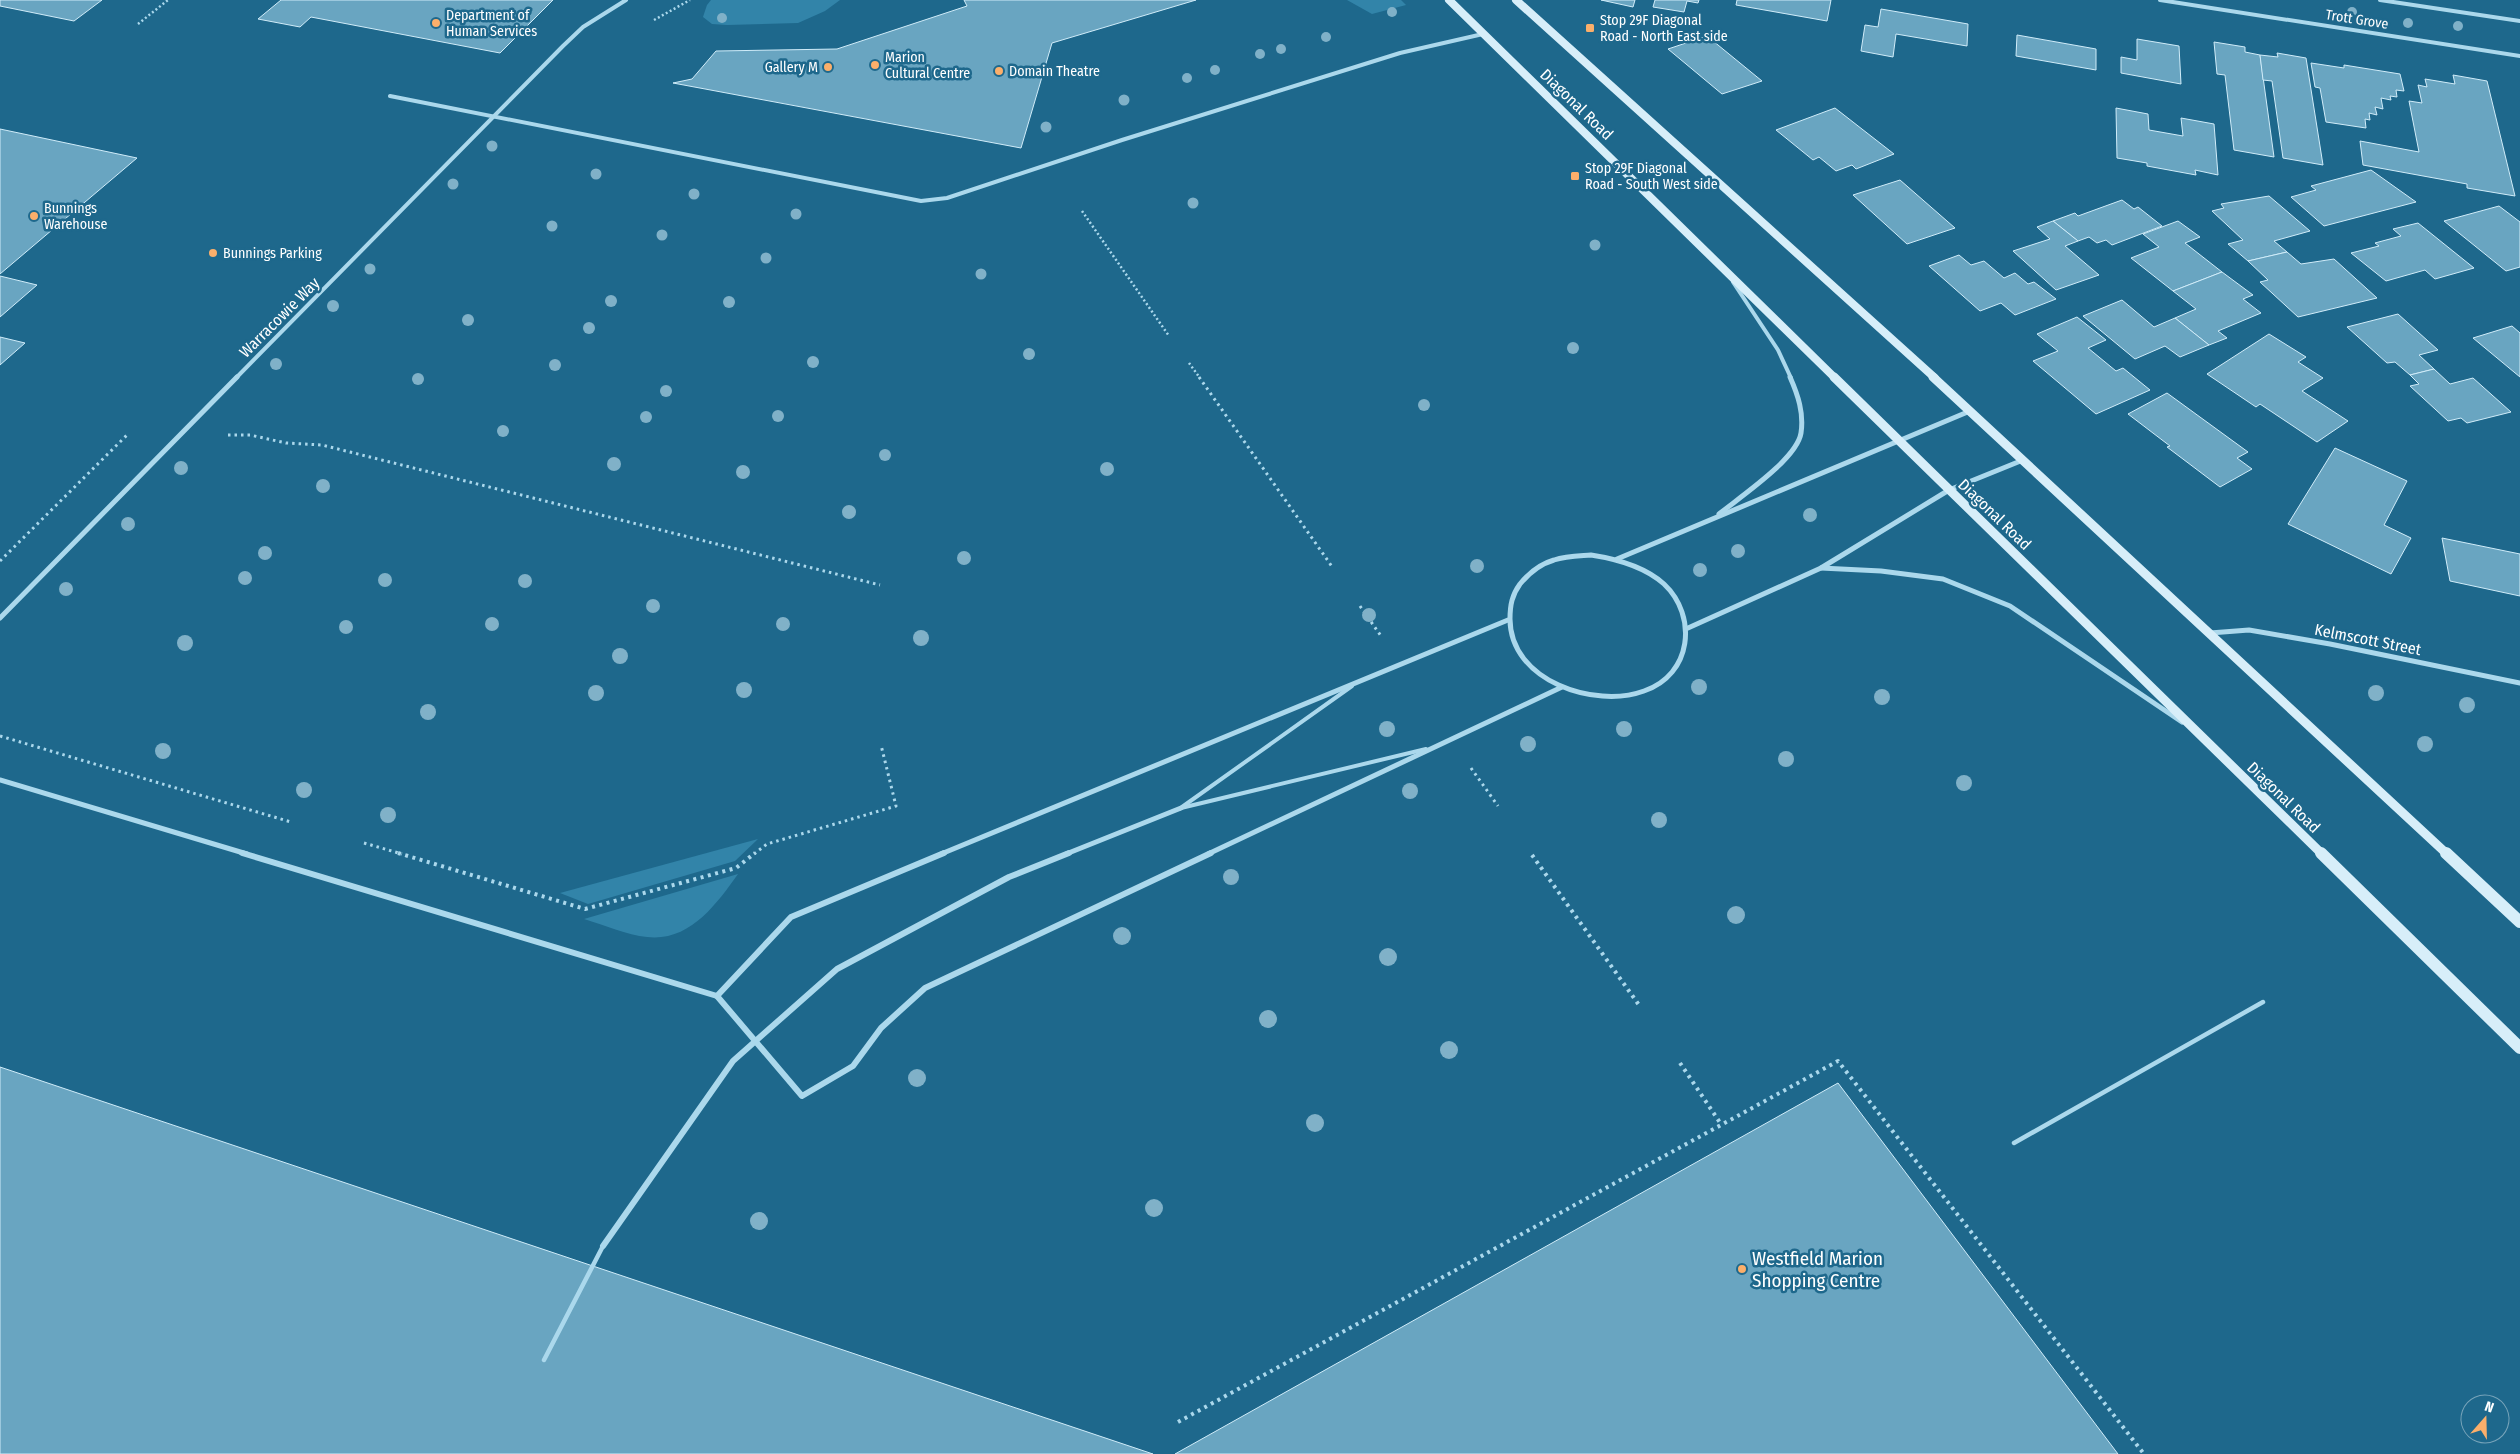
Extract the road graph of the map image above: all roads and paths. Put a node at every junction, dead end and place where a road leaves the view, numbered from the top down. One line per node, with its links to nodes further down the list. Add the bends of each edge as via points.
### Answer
1 (168, 0): 8 (path)
2 (626, 0): 12 (street, Warracowie Way, via 583,26)
3 (1449, 0): 9 (main road, Diagonal Road)
4 (1516, 0): 17 (main road)
5 (2160, 0): 10 (street, Trott Grove)
6 (2380, 0): 7 (street, Trott Grove)
7 (2520, 21)
8 (138, 24)
9 (1483, 34): 12 (street, via 1400,53 947,198 921,201); 14 (main road, Diagonal Road)
10 (2520, 56)
11 (390, 96): 12 (street)
12 (493, 117): 28 (street, Warracowie Way)
13 (1082, 211): 15 (path)
14 (1728, 274): 19 (main road, Diagonal Road); 22 (street, via 1778,350 1800,399 1801,434 1791,456)
15 (1170, 336)
16 (1189, 363): 24 (path)
17 (1970, 410): 19 (street); 20 (main road)
18 (225, 435): 26 (path, via 250,435 286,443 322,445)
19 (1899, 441): 21 (main road, Diagonal Road); 22 (street)
20 (2023, 460): 21 (street); 31 (main road)
21 (1949, 490): 25 (street); 36 (main road, Diagonal Road)
22 (1715, 517): 23 (street)
23 (1616, 559): 29 (street, via 1566,556 1544,563 1524,578 1511,597); 30 (street, via 1642,569 1665,585 1680,605)
24 (1333, 568)
25 (1821, 568): 30 (street); 36 (street, via 1943,579 2010,606)
26 (880, 585)
27 (1360, 606): 32 (path)
28 (0, 618)
29 (1508, 620): 33 (street); 35 (street, via 1512,640 1524,658 1540,674)
30 (1688, 628): 35 (street, via 1687,647 1679,664 1666,679 1647,690 1620,696 1591,695)
31 (2210, 633): 34 (street, Kelmscott Street, via 2249,630); 47 (main road)
32 (1384, 641)
33 (1362, 679): 43 (lane); 48 (street, via 791,917)
34 (2520, 684)
35 (1562, 687): 39 (street)
36 (2200, 735): 51 (main road, Diagonal Road)
37 (0, 736): 44 (path)
38 (881, 745): 45 (path, via 896,806 767,844 736,868 585,909)
39 (1433, 748): 43 (lane); 48 (street, via 925,988 882,1028 854,1066 802,1096)
40 (1466, 762): 42 (path)
41 (0, 780): 48 (street)
42 (1498, 806)
43 (1181, 808): 55 (street, bridge, via 1009,877 837,969 733,1061)
44 (291, 822)
45 (364, 843)
46 (1532, 855): 50 (path)
47 (2520, 922)
48 (717, 996)
49 (2263, 1002): 54 (lane)
50 (1639, 1005)
51 (2520, 1048)
52 (1680, 1063): 53 (path)
53 (1721, 1124): 57 (path); 58 (path, via 1838,1061)
54 (2014, 1143)
55 (603, 1246): 56 (lane)
56 (544, 1360)
57 (1178, 1422)
58 (2144, 1454)

